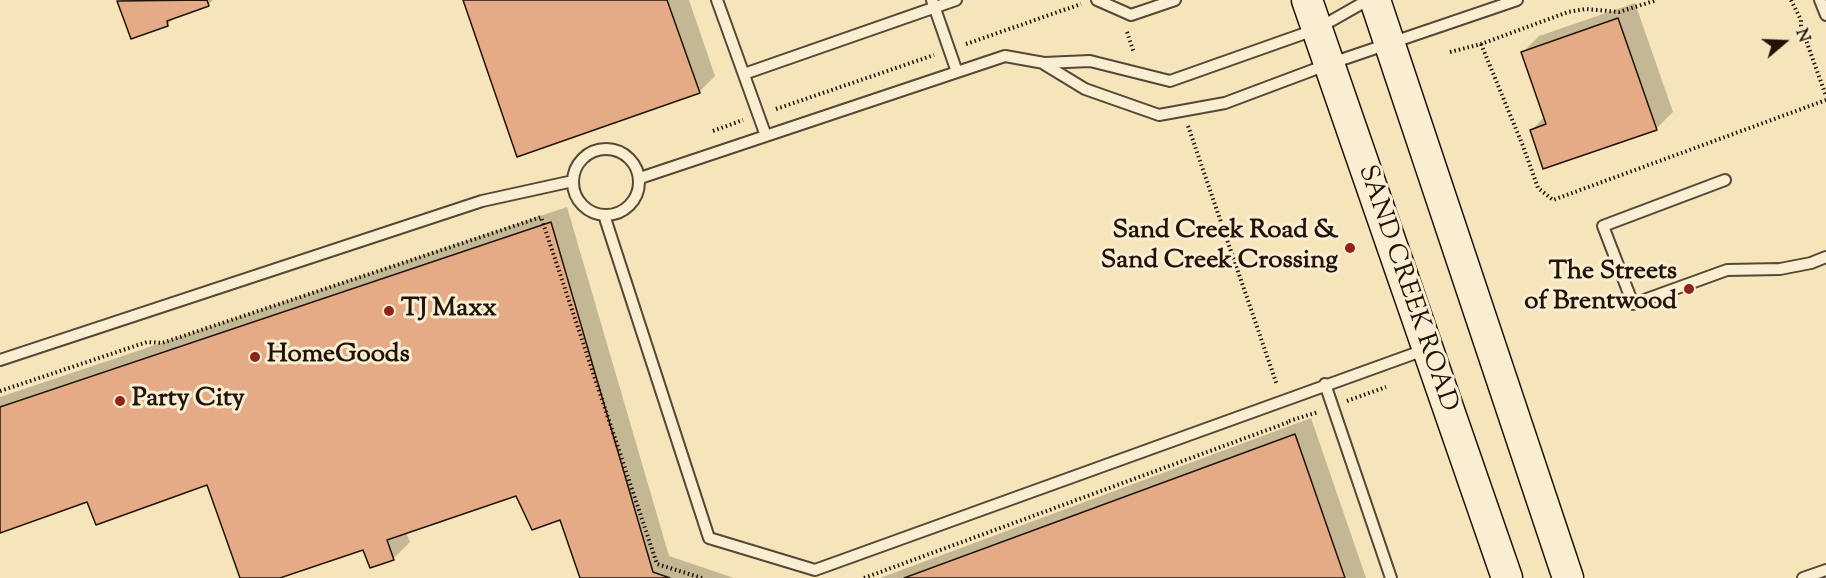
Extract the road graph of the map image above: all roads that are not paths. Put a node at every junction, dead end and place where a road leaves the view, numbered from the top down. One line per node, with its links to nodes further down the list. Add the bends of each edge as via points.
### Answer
1 (717, 0): 17 (lane)
2 (956, 0): 10 (lane)
3 (1097, 0): 4 (lane, via 1131,15)
4 (1175, 0)
5 (1308, 0): 12 (main road, SAND CREEK ROAD)
6 (1368, 0): 12 (lane)
7 (1375, 0): 13 (main road)
8 (1517, 0): 13 (lane)
9 (1820, 0): 11 (lane)
10 (934, 4): 16 (lane); 17 (lane)
11 (1826, 15)
12 (1317, 29): 14 (lane, via 1170,81 1090,61); 15 (main road, SAND CREEK ROAD)
13 (1390, 45): 15 (lane); 30 (main road)
14 (1044, 63): 15 (lane, via 1085,89 1159,115 1225,103); 16 (lane, via 1005,56)
15 (1329, 64): 24 (main road, SAND CREEK ROAD)
16 (957, 72): 18 (lane)
17 (744, 74): 18 (lane)
18 (766, 136): 19 (lane)
19 (640, 178): 21 (lane, via 630,159 611,148 589,153 580,160); 22 (lane, via 630,205 613,215)
20 (1725, 180): 23 (lane, via 1603,226 1633,303 1727,270 1780,269)
21 (573, 181): 22 (lane, via 574,191 585,208); 25 (lane, via 482,201)
22 (604, 215): 26 (lane, via 709,538 815,570)
23 (1826, 257)
24 (1427, 349): 26 (lane); 29 (main road, SAND CREEK ROAD)
25 (0, 360)
26 (1325, 384): 28 (lane)
27 (1826, 570): 31 (lane)
28 (1391, 578)
29 (1507, 578)
30 (1568, 578)
31 (1803, 578)

